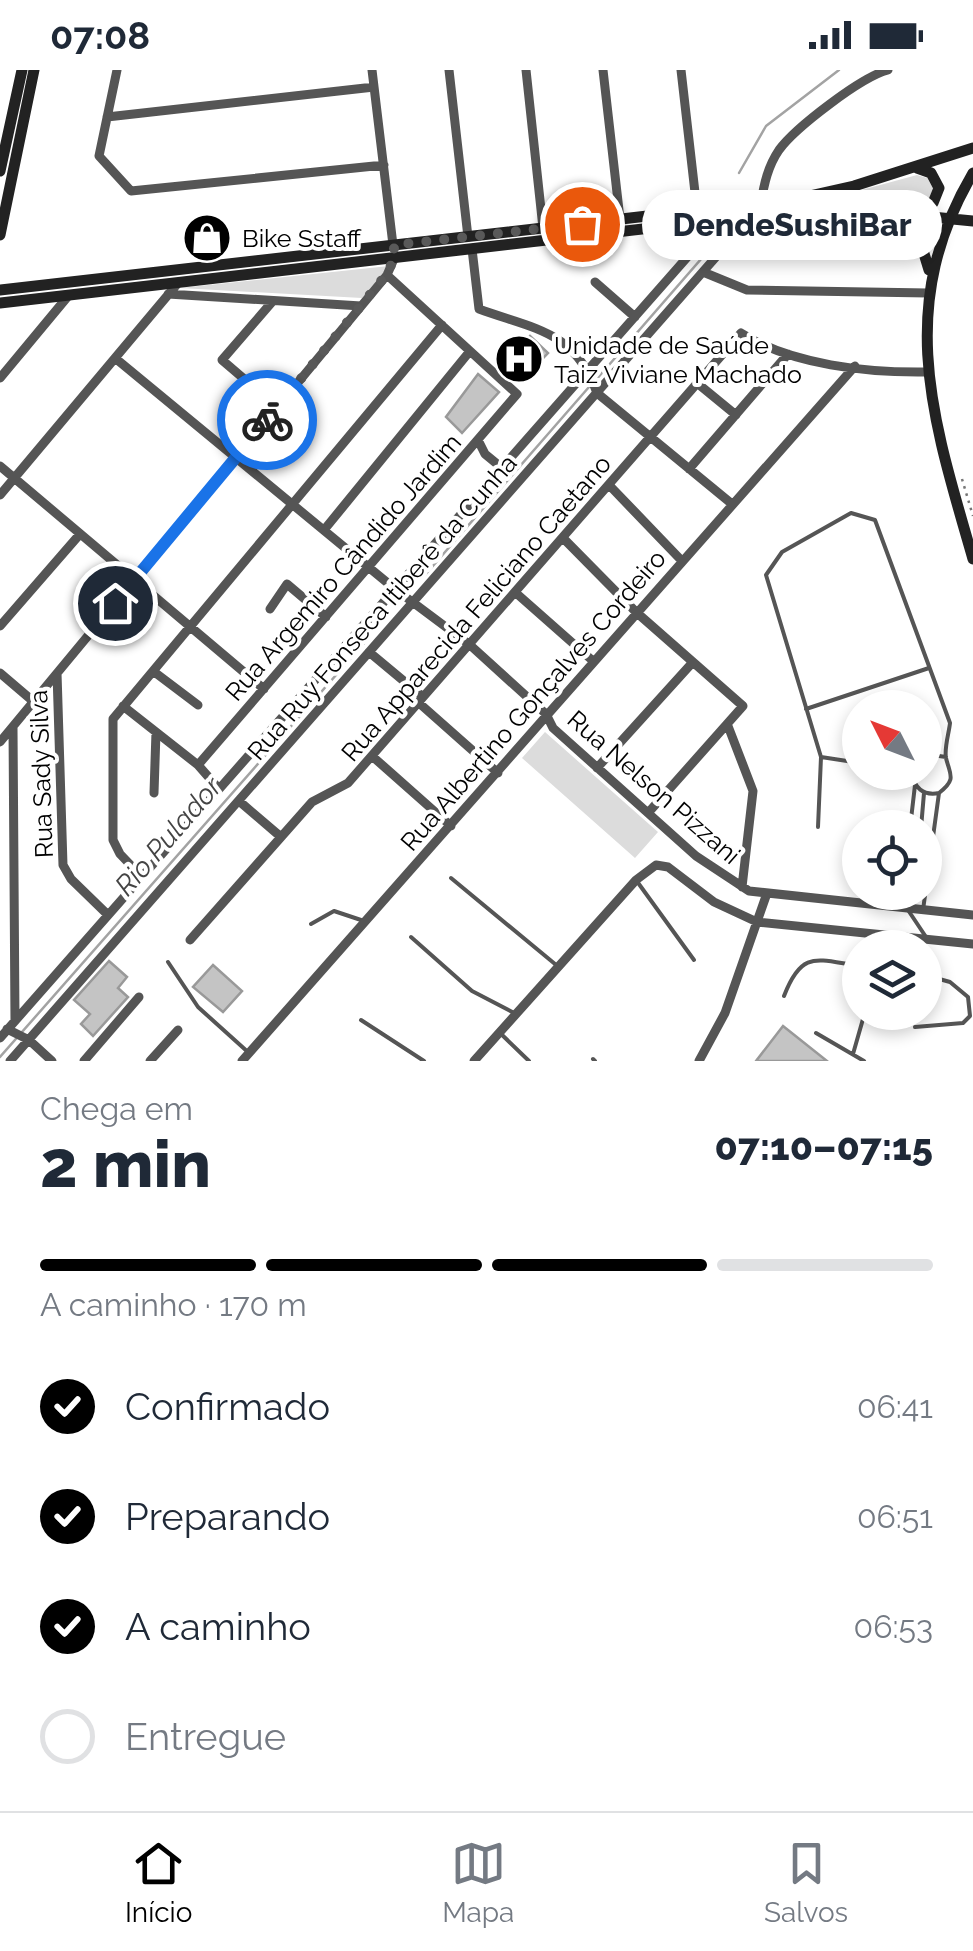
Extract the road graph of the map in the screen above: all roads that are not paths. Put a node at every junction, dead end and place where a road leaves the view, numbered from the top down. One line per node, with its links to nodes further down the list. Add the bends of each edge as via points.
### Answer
1 (22, 70): 11 (main road)
2 (34, 70): 11 (main road)
3 (117, 70): 12 (street)
4 (372, 70): 10 (street)
5 (449, 70): 30 (street)
6 (526, 70): 28 (street)
7 (604, 70): 24 (street)
8 (681, 70): 22 (street)
9 (888, 70): 20 (street, via 867,78 783,146)
10 (374, 87): 12 (street); 16 (street)
11 (23, 94): 18 (main road); 29 (main road)
12 (107, 117): 16 (street, via 100,158 134,192)
13 (973, 139): 15 (main road)
14 (973, 148): 15 (main road)
15 (960, 152): 17 (main road)
16 (384, 164): 31 (street)
17 (914, 168): 20 (main road, via 824,194); 23 (main road, via 931,173 939,188 933,203)
18 (0, 172)
19 (973, 173): 26 (main road)
20 (761, 203): 22 (main road)
21 (886, 212): 23 (main road); 25 (main road, via 817,210); 34 (main road, via 919,237)
22 (698, 216): 24 (main road); 25 (main road); 30 (main road); 44 (street, Rua Ruy Fonseca Itiberê da Cunha, via 694,249)
23 (915, 216): 26 (main road)
24 (620, 219): 28 (main road)
25 (731, 219): 32 (street, Rua Ruy Fonseca Itiberê da Cunha, via 725,246)
26 (948, 220): 27 (main road); 34 (main road)
27 (973, 221)
28 (544, 228): 30 (main road)
29 (0, 234)
30 (470, 243): 31 (main road); 50 (street, via 479,309 541,327)
31 (394, 252): 33 (street); 36 (main road); 37 (main road)
32 (703, 272): 38 (street, via 747,290); 54 (street, Rua Ruy Fonseca Itiberê da Cunha)
33 (386, 275): 43 (street); 45 (street)
34 (930, 276): 38 (main road)
35 (595, 282): 44 (street)
36 (178, 283): 39 (street); 40 (main road)
37 (0, 290)
38 (928, 293): 51 (main road)
39 (168, 294): 41 (street); 48 (street)
40 (70, 295): 42 (main road); 52 (street)
41 (272, 302): 43 (street); 55 (street, via 222,360)
42 (0, 303)
43 (361, 306): 55 (street)
44 (634, 317): 50 (street, Rua Ruy Fonseca Itiberê da Cunha)
45 (442, 325): 46 (street); 66 (street)
46 (470, 351): 58 (street, Rua Argemiro Cândido Jardim, via 517,394); 68 (street)
47 (788, 354): 49 (street); 53 (street, Rua Apparecida Feliciano Caetano, via 740,333); 56 (street)
48 (115, 358): 59 (street, Rua Nelson Pizzani); 63 (street)
49 (854, 366): 51 (street); 67 (street, Rua Albertino Gonçalves Cordeiro)
50 (589, 370): 54 (street); 61 (street, Rua Ruy Fonseca Itiberê da Cunha)
51 (928, 372): 71 (main road)
52 (0, 378)
53 (697, 384): 56 (street); 57 (street, Rua Apparecida Feliciano Caetano)
54 (597, 393): 57 (street); 77 (street, Rua Ruy Fonseca Itiberê da Cunha)
55 (277, 407): 59 (street)
56 (736, 415): 62 (street)
57 (651, 437): 62 (street); 64 (street, Rua Apparecida Feliciano Caetano)
58 (478, 440): 61 (street); 73 (street, Rua Argemiro Cândido Jardim)
59 (236, 458): 66 (street, Rua Nelson Pizzani); 74 (street)
60 (0, 466): 63 (street)
61 (502, 468): 75 (street, Rua Ruy Fonseca Itiberê da Cunha)
62 (689, 469): 67 (street)
63 (14, 478): 65 (street); 69 (street)
64 (610, 486): 70 (street, Rua Apparecida Feliciano Caetano); 72 (street)
65 (0, 495)
66 (292, 504): 68 (street, Rua Nelson Pizzani); 82 (street)
67 (732, 504): 72 (street, Rua Albertino Gonçalves Cordeiro)
68 (324, 530): 73 (street, Rua Nelson Pizzani)
69 (80, 534): 74 (street); 81 (street)
70 (564, 539): 76 (street, Rua Apparecida Feliciano Caetano); 79 (street)
71 (973, 559)
72 (682, 561): 79 (street, Rua Albertino Gonçalves Cordeiro)
73 (369, 568): 75 (street, Rua Nelson Pizzani); 80 (street, Rua Argemiro Cândido Jardim)
74 (134, 580): 82 (street); 90 (street)
75 (395, 590): 77 (street, Rua Nelson Pizzani); 110 (street, Rua Ruy Fonseca Itiberê da Cunha)
76 (516, 593): 83 (street, Rua Apparecida Feliciano Caetano); 85 (street)
77 (414, 601): 83 (street, Rua Nelson Pizzani); 84 (street, Rua Ruy Fonseca Itiberê da Cunha)
78 (270, 609): 80 (street, via 287,584)
79 (636, 612): 85 (street, Rua Albertino Gonçalves Cordeiro); 86 (street)
80 (326, 617): 91 (street, Rua Argemiro Cândido Jardim)
81 (0, 626)
82 (190, 626): 88 (street); 91 (street)
83 (470, 645): 92 (street, Rua Apparecida Feliciano Caetano); 97 (street, Rua Nelson Pizzani)
84 (369, 652): 92 (street); 115 (street, Rua Ruy Fonseca Itiberê da Cunha)
85 (593, 661): 97 (street, Rua Albertino Gonçalves Cordeiro)
86 (693, 662): 98 (street, via 744,708); 108 (street)
87 (929, 668): 96 (lane); 96 (lane, via 875,520 851,513 782,552 766,575); 105 (lane, via 950,723)
88 (153, 671): 94 (street); 95 (street)
89 (0, 673): 93 (street)
90 (57, 673): 93 (street); 130 (street, Rua Sady Silva, via 64,865)
91 (264, 689): 107 (street, Rua Argemiro Cândido Jardim)
92 (421, 700): 102 (street, Rua Apparecida Feliciano Caetano); 109 (street)
93 (34, 702): 99 (street)
94 (198, 704)
95 (123, 706): 100 (street); 122 (street, via 111,730 112,831 120,854)
96 (806, 709): 103 (lane)
97 (546, 714): 108 (street, Rua Nelson Pizzani); 109 (street, Rua Albertino Gonçalves Cordeiro)
98 (728, 726): 118 (street); 125 (street, via 753,791)
99 (13, 727): 101 (street); 151 (street)
100 (156, 732): 107 (street); 113 (street)
101 (0, 742)
102 (372, 756): 119 (street); 121 (street, Rua Apparecida Feliciano Caetano, via 344,786 315,800)
103 (821, 757): 106 (lane); 120 (lane)
104 (942, 757): 105 (lane)
105 (946, 758): 114 (lane, via 953,770)
106 (842, 760)
107 (198, 765): 110 (street)
108 (597, 768): 118 (street, Rua Nelson Pizzani)
109 (498, 773): 119 (street, Rua Albertino Gonçalves Cordeiro)
110 (219, 789): 122 (street, Rua Ruy Fonseca Itiberê da Cunha)
111 (921, 790): 112 (lane)
112 (924, 792): 114 (lane); 116 (lane)
113 (154, 793)
114 (939, 793): 117 (lane)
115 (239, 800): 121 (street); 156 (street, Rua Ruy Fonseca Itiberê da Cunha)
116 (922, 810)
117 (937, 810)
118 (648, 814): 125 (street, Rua Nelson Pizzani)
119 (451, 826): 134 (street, Rua Albertino Gonçalves Cordeiro)
120 (818, 827)
121 (280, 838): 138 (street, Rua Apparecida Feliciano Caetano)
122 (142, 876): 130 (street, Rua Ruy Fonseca Itiberê da Cunha)
123 (451, 878): 144 (lane)
124 (636, 880): 132 (street, Rua Nelson Pizzani, via 656,865 668,868 714,902); 141 (lane); 144 (street)
125 (742, 887): 126 (street, Rua Nelson Pizzani)
126 (766, 896): 127 (street, Rua Nelson Pizzani); 132 (street)
127 (842, 903)
128 (908, 910): 129 (street, Rua Nelson Pizzani); 135 (lane)
129 (923, 912): 131 (street, Rua Nelson Pizzani)
130 (108, 915): 151 (street, Rua Ruy Fonseca Itiberê da Cunha)
131 (973, 915)
132 (757, 922): 136 (street, Rua Nelson Pizzani); 166 (street, via 725,1013)
133 (311, 924): 134 (lane, via 334,911)
134 (364, 924): 158 (street, Rua Albertino Gonçalves Cordeiro)
135 (921, 930)
136 (842, 931)
137 (411, 937): 148 (lane, via 472,991)
138 (190, 940)
139 (942, 941): 140 (street, Rua Nelson Pizzani)
140 (973, 944)
141 (694, 960)
142 (168, 962): 158 (lane, via 198,1007)
143 (842, 963): 147 (lane, via 802,962)
144 (558, 967): 148 (street)
145 (942, 980): 150 (lane, via 968,997 970,1016)
146 (138, 996): 161 (street)
147 (784, 996)
148 (516, 1014): 154 (street)
149 (362, 1020): 163 (lane)
150 (942, 1025)
151 (7, 1030): 156 (street)
152 (178, 1030): 162 (street)
153 (860, 1030): 157 (lane)
154 (499, 1032): 164 (street); 165 (lane)
155 (816, 1033): 157 (lane)
156 (29, 1040): 159 (street, Rua Ruy Fonseca Itiberê da Cunha); 160 (street)
157 (853, 1054): 167 (lane)
158 (246, 1057)
159 (10, 1061)
160 (52, 1061)
161 (84, 1061)
162 (150, 1061)
163 (424, 1061)
164 (474, 1061)
165 (529, 1061)
166 (699, 1061)
167 (864, 1061)

